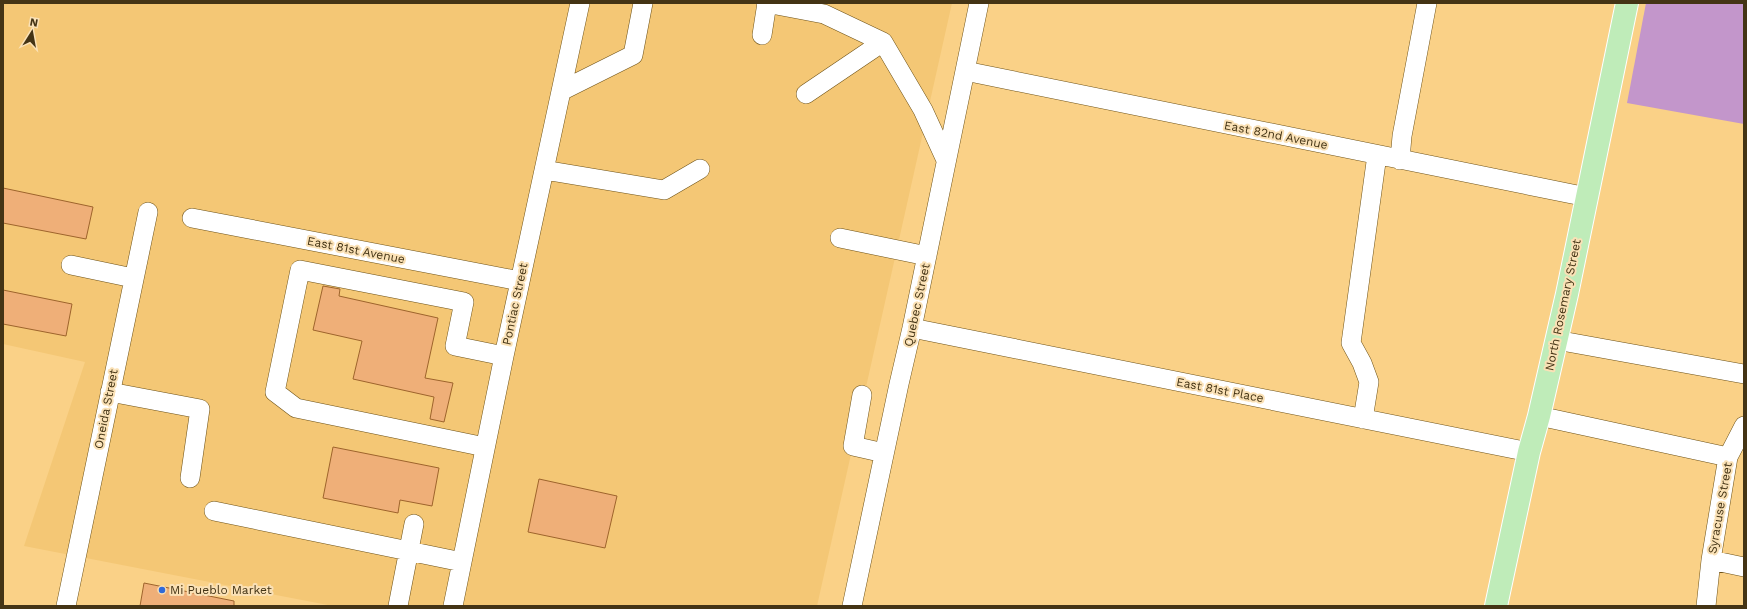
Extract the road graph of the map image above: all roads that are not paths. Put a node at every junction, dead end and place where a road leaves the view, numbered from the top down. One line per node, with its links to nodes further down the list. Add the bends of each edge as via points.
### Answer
1 (580, 3): 10 (street, Pontiac Street)
2 (643, 3): 10 (street, via 633,55)
3 (767, 3): 7 (street); 8 (street, via 824,14)
4 (979, 3): 9 (street, Quebec Street)
5 (1427, 3): 14 (street, via 1402,136)
6 (1627, 3): 17 (main road, North Rosemary Street)
7 (762, 35)
8 (883, 42): 11 (street); 13 (street, via 923,110)
9 (965, 72): 12 (street, East 82nd Avenue); 13 (street, Quebec Street)
10 (561, 92): 16 (street, Pontiac Street)
11 (806, 94)
12 (1377, 155): 14 (street, East 82nd Avenue); 32 (street, via 1351,343 1369,382)
13 (946, 160): 21 (street, Quebec Street)
14 (1400, 160): 17 (street, East 82nd Avenue)
15 (700, 169): 16 (street, via 664,190)
16 (544, 170): 24 (street, Pontiac Street)
17 (1587, 196): 26 (main road, North Rosemary Street)
18 (148, 212): 23 (street, Oneida Street)
19 (192, 218): 24 (street, East 81st Avenue)
20 (840, 238): 21 (street)
21 (927, 256): 25 (street, Quebec Street)
22 (71, 265): 23 (street)
23 (133, 278): 29 (street, Oneida Street)
24 (520, 281): 27 (street, Pontiac Street)
25 (912, 328): 32 (street, East 81st Place); 35 (street, Quebec Street)
26 (1556, 340): 28 (street); 31 (main road, North Rosemary Street)
27 (504, 356): 34 (street, Pontiac Street); 34 (street, via 455,346 464,302 300,270 275,392 296,408)
28 (1744, 374)
29 (110, 392): 38 (street, via 200,409); 47 (street, Oneida Street)
30 (862, 395): 35 (street, via 852,446)
31 (1539, 416): 36 (main road, North Rosemary Street); 37 (street)
32 (1364, 419): 36 (street, East 81st Place)
33 (1744, 426): 37 (street, Syracuse Street)
34 (485, 447): 43 (street, Pontiac Street)
35 (884, 452): 50 (street, Quebec Street)
36 (1529, 452): 46 (main road, North Rosemary Street)
37 (1728, 457): 42 (street, Syracuse Street)
38 (190, 478)
39 (214, 511): 41 (street)
40 (414, 524): 41 (street)
41 (409, 551): 43 (street); 48 (street)
42 (1711, 560): 44 (street); 45 (street, Syracuse Street)
43 (462, 562): 49 (street, Pontiac Street)
44 (1744, 567)
45 (1706, 600)
46 (1500, 605)
47 (66, 606)
48 (398, 606)
49 (453, 606)
50 (852, 606)

